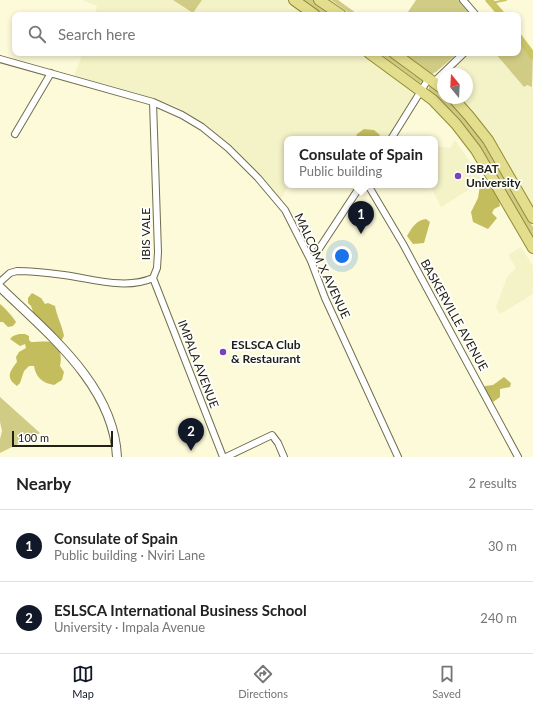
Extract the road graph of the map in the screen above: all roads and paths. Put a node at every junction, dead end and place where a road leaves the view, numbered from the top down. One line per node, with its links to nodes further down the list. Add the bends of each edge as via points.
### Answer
1 (294, 0): 4 (main road)
2 (319, 0): 5 (main road)
3 (463, 0): 6 (street)
4 (311, 12)
5 (336, 12)
6 (473, 12)
7 (373, 56): 14 (main road)
8 (398, 56): 12 (main road)
9 (460, 56): 12 (street)
10 (0, 59): 11 (street, MALCOM X AVENUE)
11 (51, 73): 15 (street, MALCOM X AVENUE); 17 (street)
12 (431, 80): 13 (main road); 14 (street)
13 (437, 84)
14 (421, 91): 18 (street); 22 (main road, via 444,110 476,150)
15 (153, 102): 23 (street, MALCOM X AVENUE, via 202,127 253,173 285,210); 24 (street, IBIS VALE, via 158,252)
16 (458, 104): 21 (main road, via 488,140)
17 (15, 134)
18 (393, 136)
19 (359, 188): 23 (street)
20 (370, 188): 31 (street, BASKERVILLE AVENUE, via 403,244)
21 (533, 218)
22 (533, 248)
23 (311, 261): 30 (street, MALCOM X AVENUE, via 325,298)
24 (154, 278): 25 (street, IBIS VALE, via 145,282 115,283 18,271 10,273); 28 (street, IMPALA AVENUE)
25 (0, 282)
26 (0, 287): 27 (street, via 82,371 106,410)
27 (117, 457)
28 (224, 457): 29 (street, via 272,435)
29 (284, 457)
30 (398, 457)
31 (518, 457)

